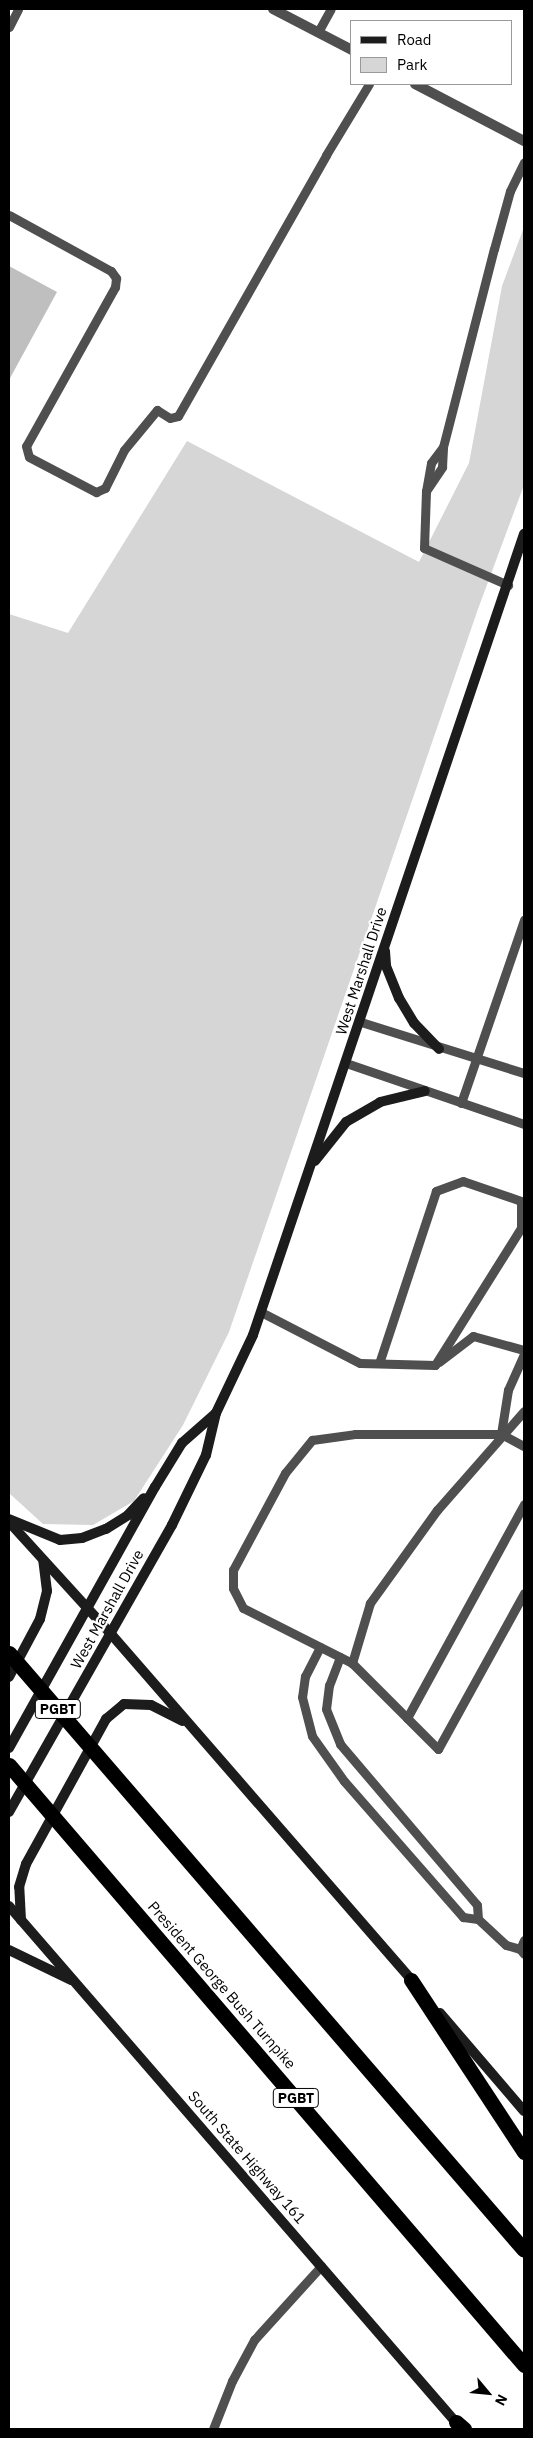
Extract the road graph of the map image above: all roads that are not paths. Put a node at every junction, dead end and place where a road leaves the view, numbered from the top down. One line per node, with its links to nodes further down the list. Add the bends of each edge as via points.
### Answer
1 (18, 9): 4 (lane)
2 (273, 9): 5 (street)
3 (331, 9): 5 (lane)
4 (9, 27)
5 (318, 32): 6 (street)
6 (350, 49)
7 (369, 85): 11 (lane, via 326,155 178,416 170,418 157,410 124,450 105,488 96,492 29,457 26,446 115,287 116,278 111,271)
8 (417, 85): 9 (street)
9 (524, 141)
10 (524, 162): 13 (lane, via 510,191 443,447 442,467 426,491 424,548)
11 (9, 215)
12 (524, 534): 13 (main road, West Marshall Drive)
13 (508, 585): 15 (main road, West Marshall Drive)
14 (524, 920): 18 (lane)
15 (385, 945): 16 (main road, West Marshall Drive); 17 (main road, via 386,966 399,998 414,1023)
16 (361, 1022): 17 (lane); 19 (main road, West Marshall Drive)
17 (438, 1049): 18 (lane)
18 (476, 1060): 20 (lane); 22 (lane)
19 (346, 1063): 21 (lane); 24 (main road, West Marshall Drive)
20 (524, 1073)
21 (425, 1091): 22 (lane); 24 (main road, via 380,1102 346,1122)
22 (462, 1104): 23 (lane)
23 (524, 1124)
24 (310, 1168): 26 (main road, West Marshall Drive)
25 (523, 1228): 29 (lane, via 521,1202 463,1181 436,1191); 30 (lane)
26 (261, 1312): 29 (lane, via 360,1363); 32 (main road, West Marshall Drive)
27 (524, 1350): 30 (lane, via 472,1336)
28 (524, 1354): 33 (lane, via 508,1390)
29 (379, 1363): 30 (lane)
30 (435, 1365)
31 (524, 1411): 33 (lane)
32 (216, 1413): 35 (main road, West Marshall Drive, via 182,1443); 41 (main road, West Marshall Drive, via 206,1455 172,1525)
33 (502, 1434): 34 (lane); 42 (lane, via 355,1434 312,1440 285,1473 233,1570 233,1588 243,1608); 45 (lane, via 437,1510 370,1603)
34 (524, 1446)
35 (155, 1487): 37 (main road, via 128,1515 106,1529 82,1538 60,1540); 40 (main road, West Marshall Drive)
36 (524, 1504): 47 (lane)
37 (9, 1521): 38 (main road)
38 (43, 1560): 40 (main road); 46 (main road, via 47,1591 40,1619)
39 (524, 1593): 47 (lane, via 438,1749)
40 (87, 1608): 41 (main road); 49 (main road, West Marshall Drive)
41 (111, 1634): 48 (main road); 51 (main road, West Marshall Drive)
42 (320, 1647): 44 (lane); 53 (lane, via 304,1676 302,1697 312,1736 344,1781 463,1916)
43 (9, 1653): 61 (highway, PGBT)
44 (340, 1657): 45 (lane); 53 (lane, via 329,1685 326,1709 340,1744 477,1905)
45 (352, 1663): 47 (lane)
46 (9, 1677)
47 (407, 1718)
48 (188, 1724): 54 (main road, via 151,1706 142,1705 124,1704 106,1719 26,1864 20,1887); 57 (main road)
49 (9, 1748)
50 (9, 1766): 63 (highway, President George Bush Turnpike / PGBT)
51 (9, 1812)
52 (9, 1906): 54 (main road, South State Highway 161)
53 (478, 1919): 55 (lane, via 506,1945)
54 (21, 1920): 58 (main road, South State Highway 161)
55 (523, 1948)
56 (9, 1950): 58 (main road)
57 (411, 1980): 59 (main road); 60 (highway)
58 (74, 1982): 62 (main road, South State Highway 161)
59 (524, 2111)
60 (524, 2152)
61 (524, 2250)
62 (321, 2266): 64 (main road, South State Highway 161); 65 (lane, via 254,2340 232,2380)
63 (524, 2365)
64 (461, 2427)
65 (213, 2429)

